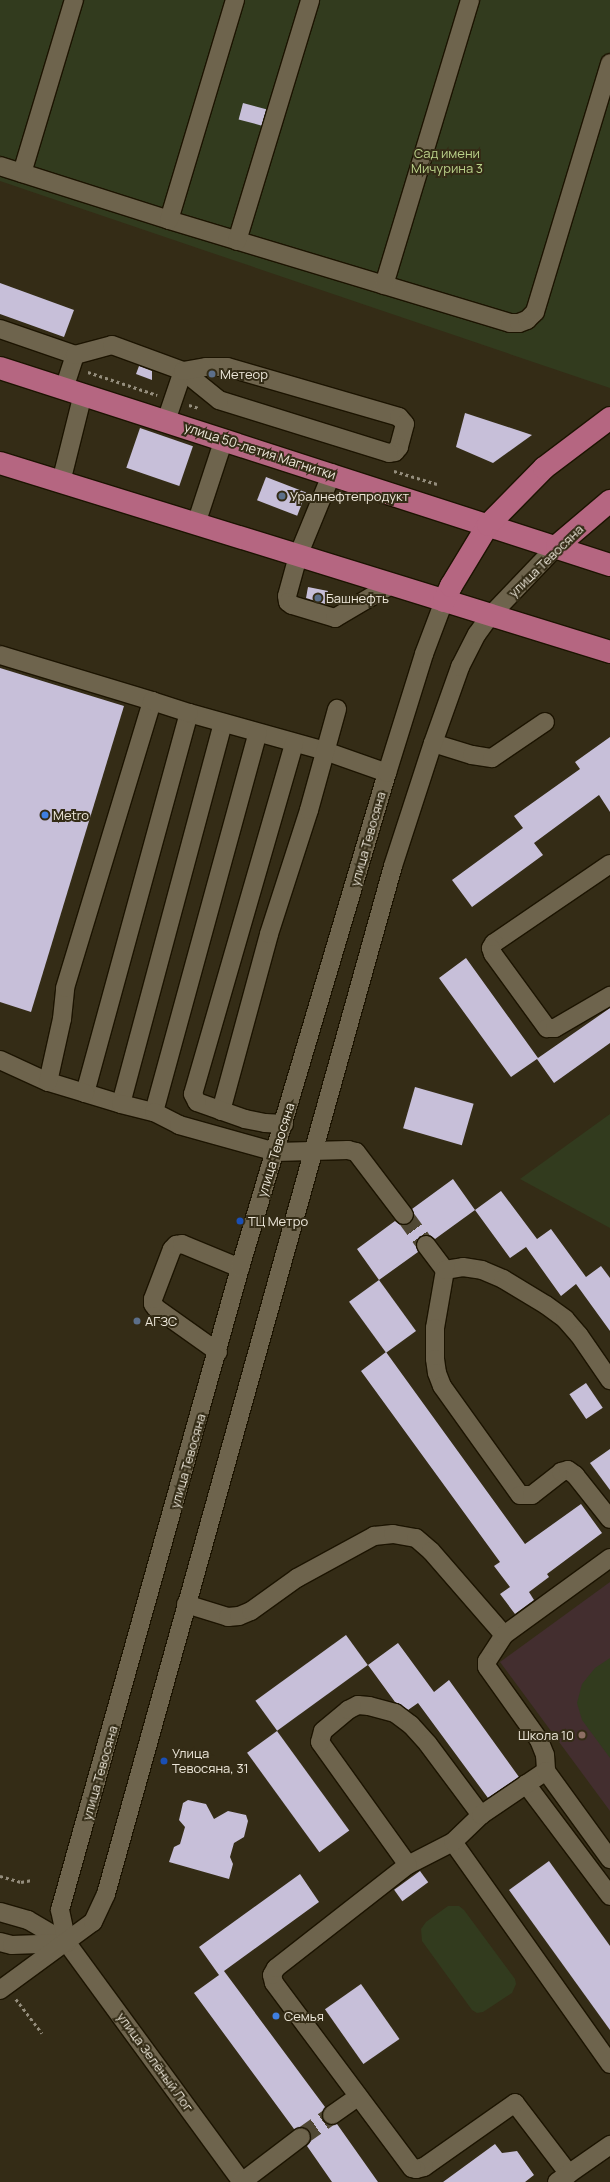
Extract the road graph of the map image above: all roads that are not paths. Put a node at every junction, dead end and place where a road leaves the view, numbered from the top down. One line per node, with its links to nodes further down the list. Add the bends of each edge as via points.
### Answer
1 (74, 0): 7 (street)
2 (235, 0): 8 (street)
3 (310, 0): 9 (street)
4 (470, 0): 10 (street)
5 (610, 63): 10 (street, via 534,312 527,320 510,323)
6 (0, 166): 7 (street)
7 (22, 173): 8 (street)
8 (168, 220): 9 (street)
9 (237, 241): 10 (street)
10 (384, 285)
11 (0, 329): 12 (street)
12 (75, 355): 14 (street, via 112,345); 15 (street)
13 (0, 368): 15 (main road, улица 50-летия Магнитки)
14 (183, 371): 14 (street, via 227,367 399,417 405,424 399,447 395,452 389,452 219,400); 17 (street)
15 (74, 391): 17 (main road, улица 50-летия Магнитки); 21 (street)
16 (610, 418): 24 (main road, улица Тевосяна, via 544,468)
17 (166, 421): 18 (main road, улица 50-летия Магнитки)
18 (224, 439): 20 (main road, улица 50-летия Магнитки); 23 (street)
19 (0, 463): 21 (main road)
20 (332, 473): 24 (main road, улица 50-летия Магнитки); 26 (street)
21 (61, 482): 23 (main road)
22 (610, 501): 25 (main road, улица Тевосяна)
23 (196, 524): 26 (main road)
24 (488, 525): 25 (main road, улица 50-летия Магнитки); 29 (main road, улица Тевосяна)
25 (557, 546): 27 (main road, улица 50-летия Магнитки); 30 (street, улица Тевосяна)
26 (298, 556): 28 (main road); 28 (street, via 287,596 292,606 335,618)
27 (610, 564)
28 (391, 585): 29 (main road)
29 (444, 601): 30 (main road); 42 (street, улица Тевосяна, via 424,654)
30 (491, 615): 31 (main road); 40 (street, улица Тевосяна, via 477,634 460,667)
31 (610, 652)
32 (0, 655): 33 (street)
33 (152, 701): 35 (street); 46 (street, via 65,988 62,1019)
34 (337, 709): 41 (street)
35 (189, 713): 37 (street); 47 (street)
36 (545, 722): 40 (street, via 492,758 472,755)
37 (223, 723): 38 (street); 48 (street)
38 (258, 733): 39 (street); 50 (street)
39 (294, 743): 41 (street); 49 (street, via 194,1090 195,1099)
40 (433, 743): 52 (street, улица Тевосяна, via 393,866)
41 (325, 752): 42 (street); 49 (street, via 269,934)
42 (387, 773): 51 (street, улица Тевосяна)
43 (610, 864): 44 (street, via 494,943 491,948 547,1028 555,1028)
44 (610, 996)
45 (0, 1060): 46 (street)
46 (48, 1082): 47 (street)
47 (85, 1093): 48 (street)
48 (121, 1104): 50 (street)
49 (222, 1111): 51 (street, via 264,1123)
50 (154, 1112): 53 (street, via 179,1125)
51 (284, 1124): 53 (street, улица Тевосяна)
52 (313, 1151): 53 (street); 54 (street, via 356,1152); 62 (street, улица Тевосяна)
53 (276, 1152): 56 (street, улица Тевосяна)
54 (404, 1215)
55 (426, 1245): 57 (street)
56 (240, 1268): 58 (street, улица Тевосяна); 58 (street, via 182,1244 176,1245 172,1249 153,1299 156,1308)
57 (445, 1270): 59 (street, via 463,1267 482,1270 546,1304 580,1335); 60 (street, via 435,1328 435,1359 442,1386 520,1495 532,1495 561,1472 568,1470 575,1475)
58 (218, 1352): 73 (street, улица Тевосяна, via 60,1910)
59 (610, 1380)
60 (610, 1519)
61 (610, 1558): 63 (street)
62 (186, 1604): 63 (street, via 228,1617 239,1616 251,1611 298,1578 374,1536 393,1534 416,1538 431,1551); 73 (street, улица Тевосяна, via 106,1894 93,1922)
63 (504, 1635): 64 (street, via 487,1661 487,1667 539,1740 545,1755)
64 (546, 1771): 65 (street); 68 (street)
65 (526, 1784): 66 (street); 70 (street)
66 (481, 1815): 67 (street); 69 (street, via 411,1725 395,1713 369,1706 358,1705 348,1710 323,1731 320,1742)
67 (453, 1842): 69 (street); 75 (street)
68 (610, 1859)
69 (408, 1865): 76 (street, via 276,1968 272,1975 274,1982)
70 (610, 1896)
71 (0, 1912): 73 (street, улица Зелёный Лог, via 28,1920)
72 (0, 1942): 73 (street, via 12,1945)
73 (67, 1943): 74 (street, улица Тевосяна); 81 (street, улица Зелёный Лог)
74 (3, 1988)
75 (610, 2064)
76 (358, 2097): 77 (street); 80 (street, via 412,2168 416,2169 424,2168 515,2103)
77 (332, 2116)
78 (301, 2138): 81 (street)
79 (610, 2145): 80 (street)
80 (563, 2178)
81 (242, 2182)

